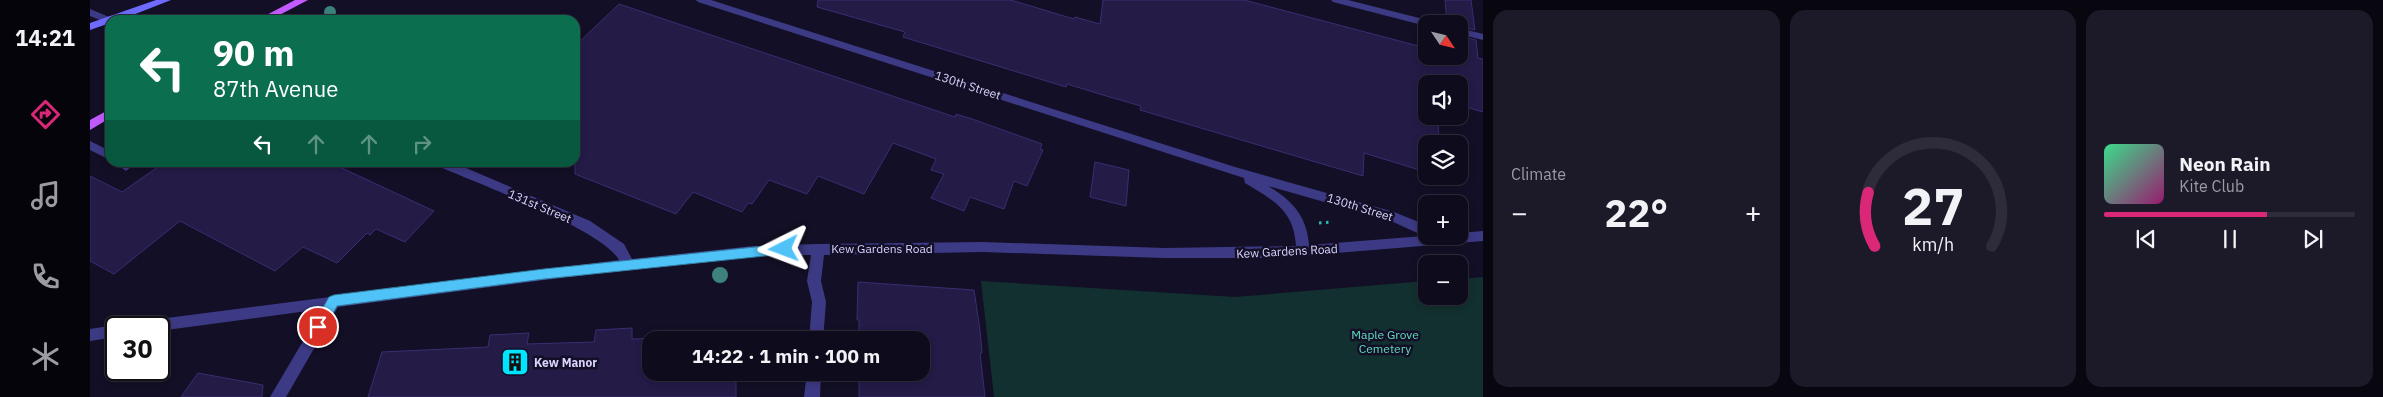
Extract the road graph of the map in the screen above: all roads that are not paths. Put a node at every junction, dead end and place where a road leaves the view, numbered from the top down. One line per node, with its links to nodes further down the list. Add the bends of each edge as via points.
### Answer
1 (166, 0): 7 (main road)
2 (287, 0): 8 (main road)
3 (303, 0): 9 (main road)
4 (701, 0): 21 (street, 130th Street)
5 (1336, 0): 12 (street)
6 (90, 12): 10 (street)
7 (123, 15)
8 (268, 15)
9 (272, 15)
10 (105, 18)
11 (105, 21): 13 (main road)
12 (1418, 21)
13 (90, 27)
14 (1468, 33): 15 (street)
15 (1483, 37)
16 (105, 116): 17 (main road)
17 (90, 126)
18 (90, 145): 19 (street)
19 (105, 153)
20 (451, 167): 28 (street, 131st Street, via 585,225 619,248)
21 (1234, 171): 22 (street, 130th Street, via 1352,204); 27 (street, 130th Street, via 1289,205 1300,224)
22 (1418, 228)
23 (1483, 236): 24 (street, Kew Gardens Road)
24 (1468, 237)
25 (1418, 241): 27 (street, Kew Gardens Road)
26 (818, 248): 27 (street, Kew Gardens Road, via 992,247 1206,254); 28 (street, Kew Gardens Road, via 753,251); 31 (street, via 814,280 819,302)
27 (1304, 252)
28 (628, 265): 29 (street, Kew Gardens Road)
29 (334, 301): 30 (street, Kew Gardens Road); 35 (street)
30 (170, 323)
31 (817, 331)
32 (105, 332): 33 (street)
33 (90, 335)
34 (813, 381): 36 (street)
35 (278, 397)
36 (812, 397)

